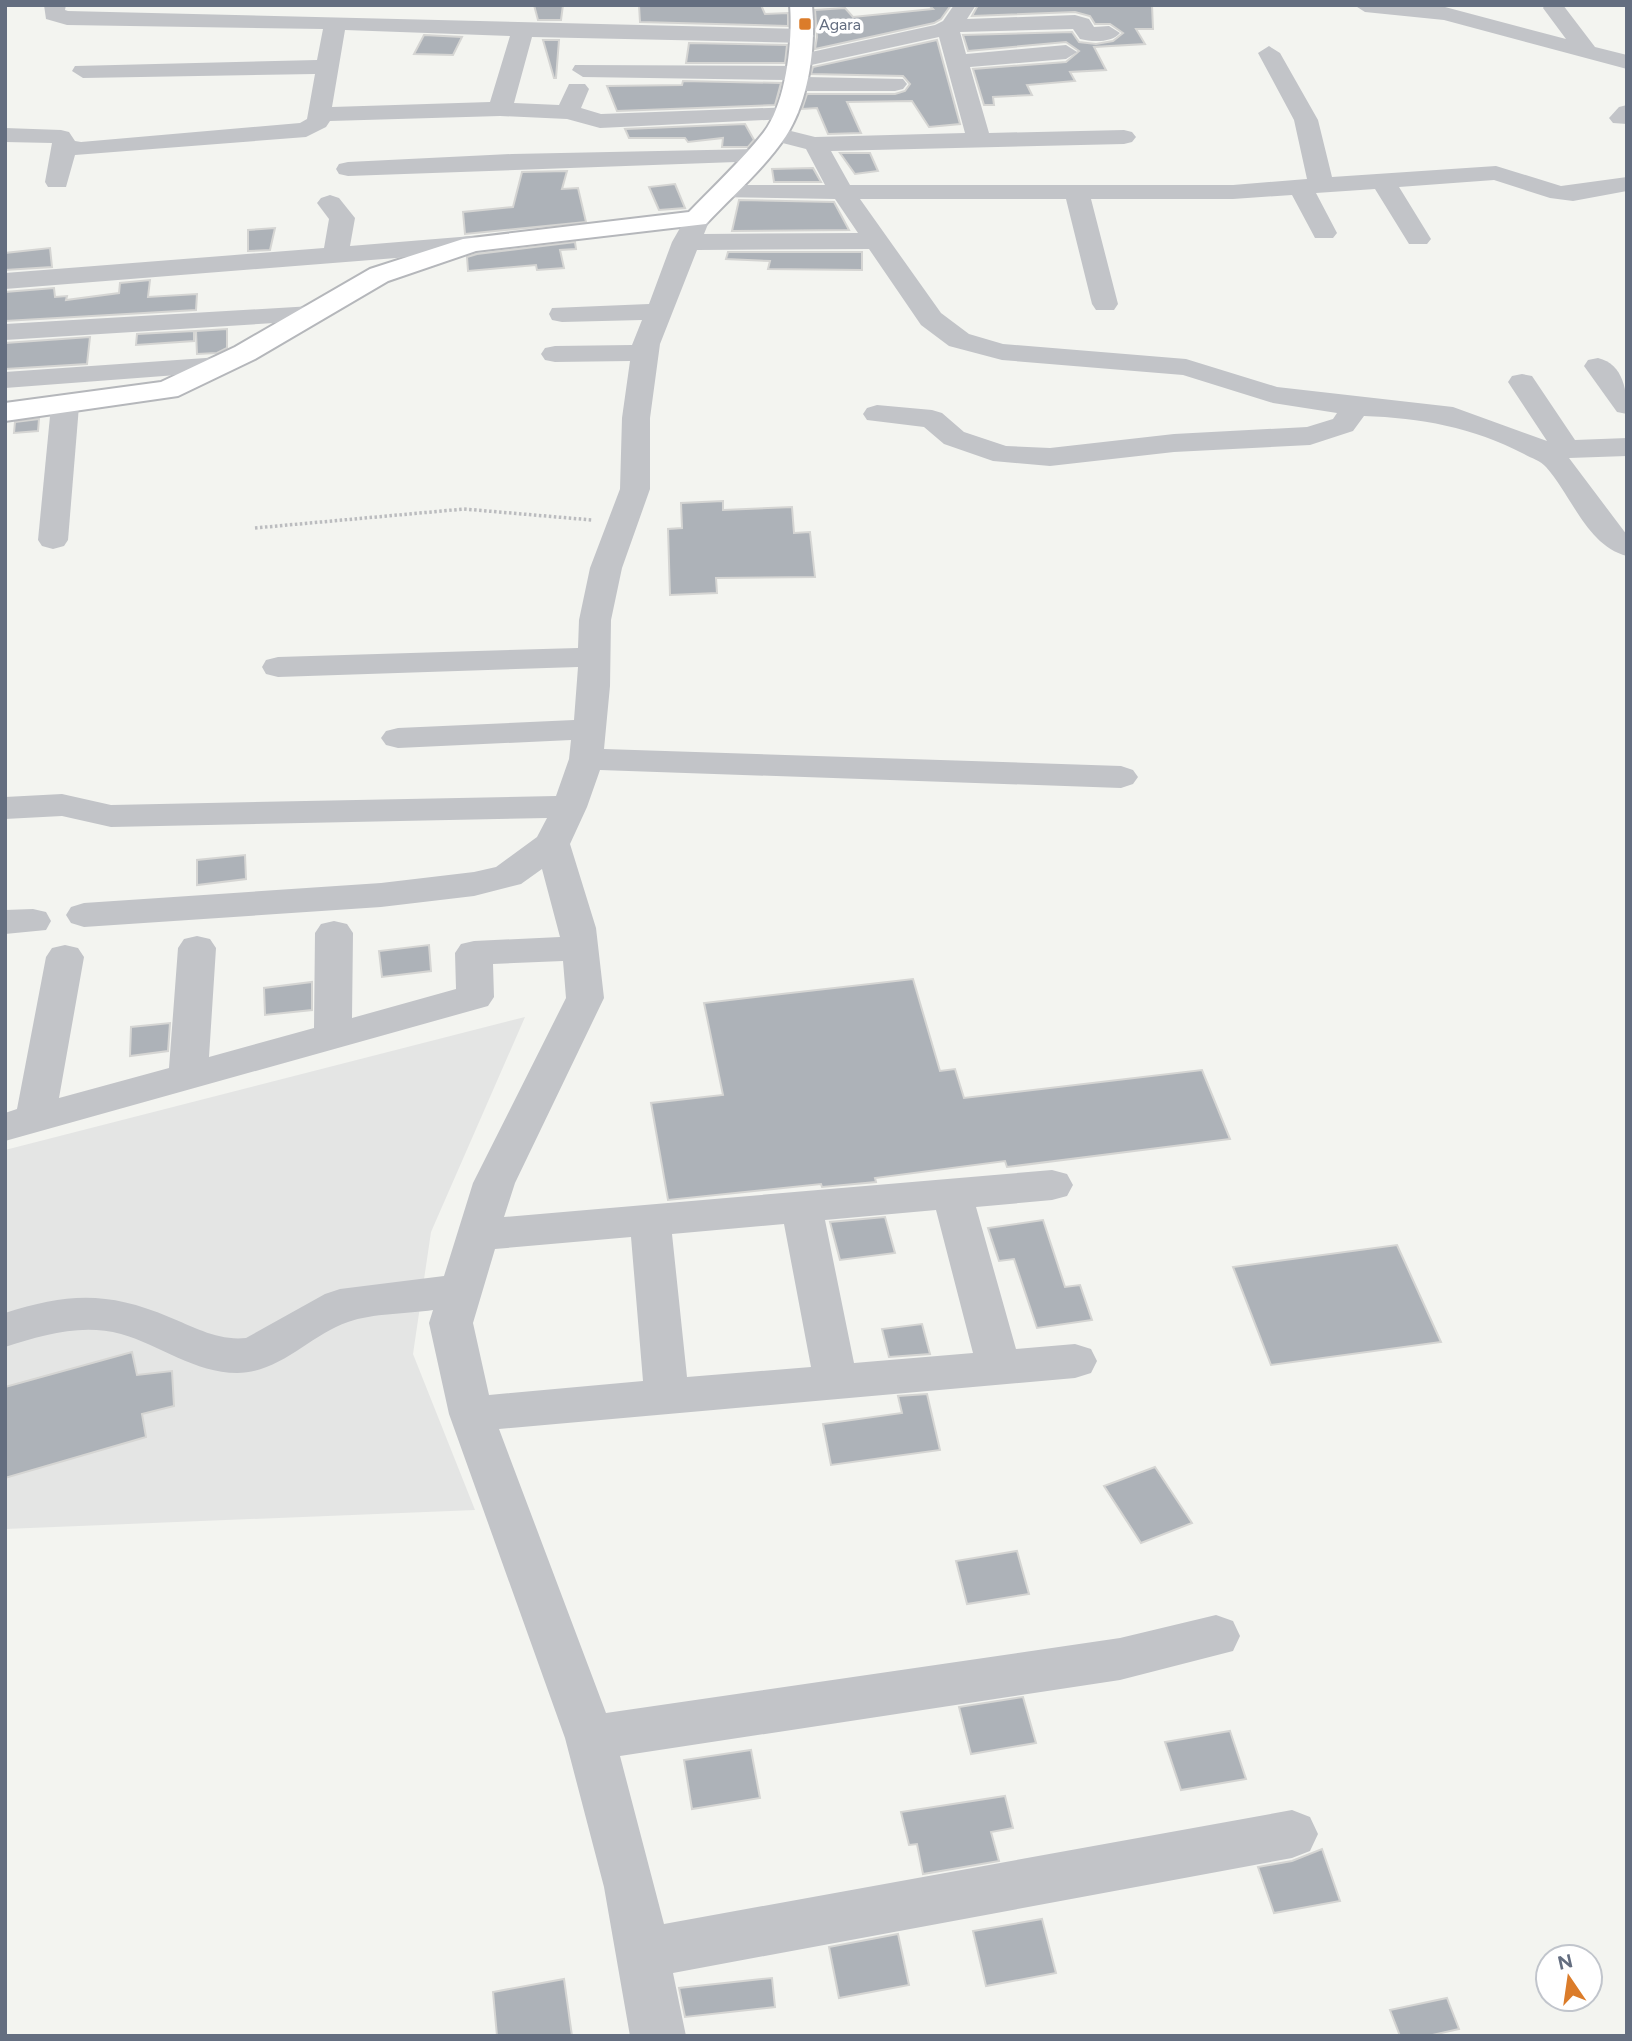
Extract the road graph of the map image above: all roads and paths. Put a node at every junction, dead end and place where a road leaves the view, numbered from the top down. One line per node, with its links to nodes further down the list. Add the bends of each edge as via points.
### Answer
1 (55, 5): 8 (street, via 54,14 61,17)
2 (464, 5): 10 (street)
3 (801, 5): 20 (main road, via 805,24)
4 (965, 5): 9 (street)
5 (1365, 5): 17 (street, via 1445,14)
6 (1554, 8): 17 (street)
7 (402, 15): 8 (street); 10 (street)
8 (335, 23): 21 (street)
9 (949, 27): 12 (street, via 1075,22 1088,34); 18 (street); 20 (street)
10 (462, 28): 11 (street)
11 (523, 31): 13 (street); 26 (street)
12 (1109, 33)
13 (594, 34): 14 (street); 24 (street)
14 (641, 36): 20 (street); 22 (street)
15 (1066, 52): 18 (street)
16 (1269, 53): 40 (street, via 1306,120)
17 (1588, 53): 19 (street)
18 (959, 61): 32 (street)
19 (1627, 62)
20 (799, 63): 22 (street); 25 (street); 29 (main road)
21 (327, 66): 23 (street); 28 (street)
22 (638, 70): 24 (street)
23 (83, 71)
24 (583, 71): 27 (street)
25 (895, 84)
26 (500, 109): 27 (street); 28 (street)
27 (568, 112): 29 (street, via 600,121)
28 (320, 114): 34 (street, via 314,127 296,132 81,149)
29 (781, 123): 33 (street); 35 (main road)
30 (5, 135): 34 (street, via 53,135 61,137)
31 (1124, 137): 32 (street)
32 (979, 139): 33 (street)
33 (815, 144): 41 (street)
34 (65, 146): 38 (street)
35 (756, 156): 36 (street); 44 (main road)
36 (348, 169)
37 (1383, 181): 39 (street, via 1496,173 1552,192 1573,194); 40 (street); 46 (street)
38 (57, 182)
39 (1627, 184)
40 (1311, 186): 42 (street, via 1233,192); 45 (street)
41 (842, 192): 42 (street); 44 (street); 47 (street)
42 (1077, 192): 51 (street)
43 (330, 203): 49 (street, via 342,218)
44 (702, 218): 47 (street); 48 (main road); 52 (street)
45 (1324, 233)
46 (1418, 239)
47 (877, 242): 63 (street, via 931,319 959,340 1002,352 1186,367 1273,395)
48 (472, 244): 49 (street); 53 (main road, via 379,275)
49 (336, 255): 50 (street)
50 (5, 281)
51 (1105, 304)
52 (659, 312): 54 (street); 56 (street)
53 (312, 314): 55 (street); 58 (main road)
54 (562, 314)
55 (5, 332)
56 (645, 353): 57 (street); 69 (street, via 636,418 635,489)
57 (555, 354)
58 (220, 365): 60 (street); 62 (main road, via 168,390)
59 (1598, 366): 64 (street)
60 (5, 380)
61 (1522, 382): 68 (street)
62 (65, 406): 65 (main road); 71 (street)
63 (1356, 407): 66 (street, via 1343,425 1310,436 1174,443 1050,457 1003,455 954,438 932,419); 68 (street, via 1453,416)
64 (1627, 407)
65 (5, 412)
66 (877, 414)
67 (1627, 447): 68 (street)
68 (1554, 450): 72 (street, via 1614,540)
69 (620, 524): 70 (path, via 464,509); 73 (street, via 595,620)
70 (255, 528)
71 (53, 540)
72 (1627, 547)
73 (595, 657): 74 (street); 76 (street)
74 (278, 667)
75 (398, 738): 76 (street)
76 (587, 744): 77 (street); 78 (street)
77 (1121, 777)
78 (570, 807): 79 (street, via 111,816 62,805); 80 (street)
79 (5, 808)
80 (552, 844): 81 (street, via 508,876 474,884 380,895); 84 (street)
81 (84, 915)
82 (334, 933): 86 (street)
83 (197, 948): 87 (street)
84 (580, 948): 86 (street, via 474,953 475,997); 93 (street, via 584,998 494,1183)
85 (65, 957): 88 (street)
86 (333, 1037): 87 (street)
87 (188, 1076): 88 (street)
88 (20, 1123)
89 (1052, 1185): 90 (street)
90 (952, 1194): 91 (street); 97 (street)
91 (802, 1207): 92 (street); 98 (street)
92 (650, 1220): 93 (street); 99 (street)
93 (478, 1235): 94 (street)
94 (461, 1290): 95 (street, via 350,1304 243,1356 218,1354 121,1317 84,1312 48,1316); 100 (street, via 451,1323)
95 (5, 1330)
96 (1075, 1361): 97 (street)
97 (999, 1367): 98 (street)
98 (836, 1382): 99 (street)
99 (667, 1396): 100 (street)
100 (471, 1413): 102 (street)
101 (1216, 1636): 102 (street, via 1120,1659)
102 (590, 1738): 104 (street)
103 (1292, 1834): 104 (street)
104 (643, 1953): 105 (street)
105 (658, 2036)

